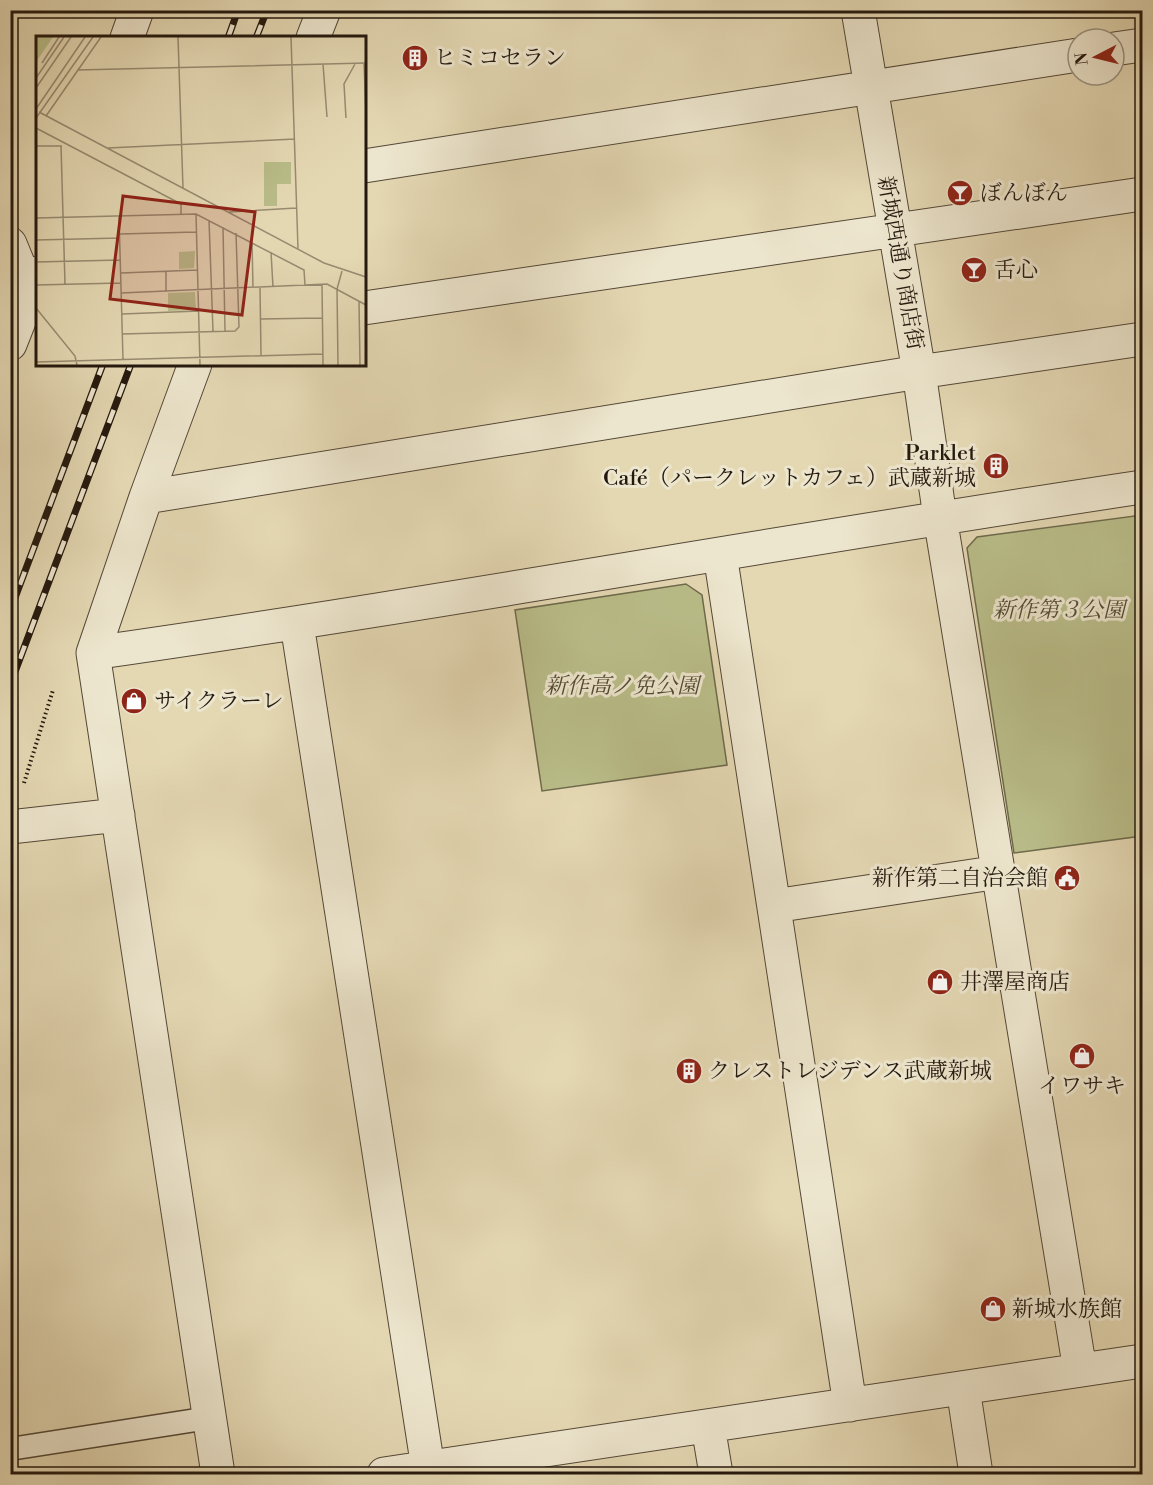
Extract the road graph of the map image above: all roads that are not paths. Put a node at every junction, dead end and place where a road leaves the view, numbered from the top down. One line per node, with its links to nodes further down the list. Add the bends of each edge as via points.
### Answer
1 (138, 10): 4 (street)
2 (324, 10): 5 (street)
3 (858, 10): 9 (street, 新城西通り商店街)
4 (128, 36)
5 (314, 36)
6 (1143, 45): 7 (street)
7 (1126, 47)
8 (1066, 57): 9 (street)
9 (869, 89): 10 (street); 12 (street, 新城西通り商店街)
10 (366, 166)
11 (1143, 194): 12 (street)
12 (895, 231): 15 (street); 19 (street, 新城西通り商店街)
13 (10, 244): 14 (street)
14 (34, 283): 17 (street)
15 (366, 308)
16 (1143, 339): 19 (street)
17 (10, 344)
18 (194, 366): 21 (street)
19 (919, 372): 21 (street); 22 (street, 新城西通り商店街)
20 (1143, 487): 22 (street)
21 (146, 497): 25 (street)
22 (940, 517): 23 (street); 28 (street, 新城西通り商店街)
23 (720, 554): 24 (street); 29 (street)
24 (297, 624): 25 (street); 37 (street)
25 (93, 653): 26 (street)
26 (118, 815): 27 (street); 34 (street)
27 (10, 827)
28 (999, 872): 29 (street); 31 (street, 新城西通り商店街)
29 (774, 906): 33 (street)
30 (1143, 1361): 31 (street)
31 (1080, 1370): 32 (street)
32 (963, 1388): 33 (street); 42 (street)
33 (850, 1405): 35 (street)
34 (209, 1418): 36 (lane); 39 (street)
35 (708, 1426): 38 (street); 41 (street)
36 (10, 1449)
37 (428, 1468): 38 (street); 40 (street)
38 (465, 1469)
39 (218, 1474)
40 (384, 1474)
41 (716, 1474)
42 (976, 1474)

